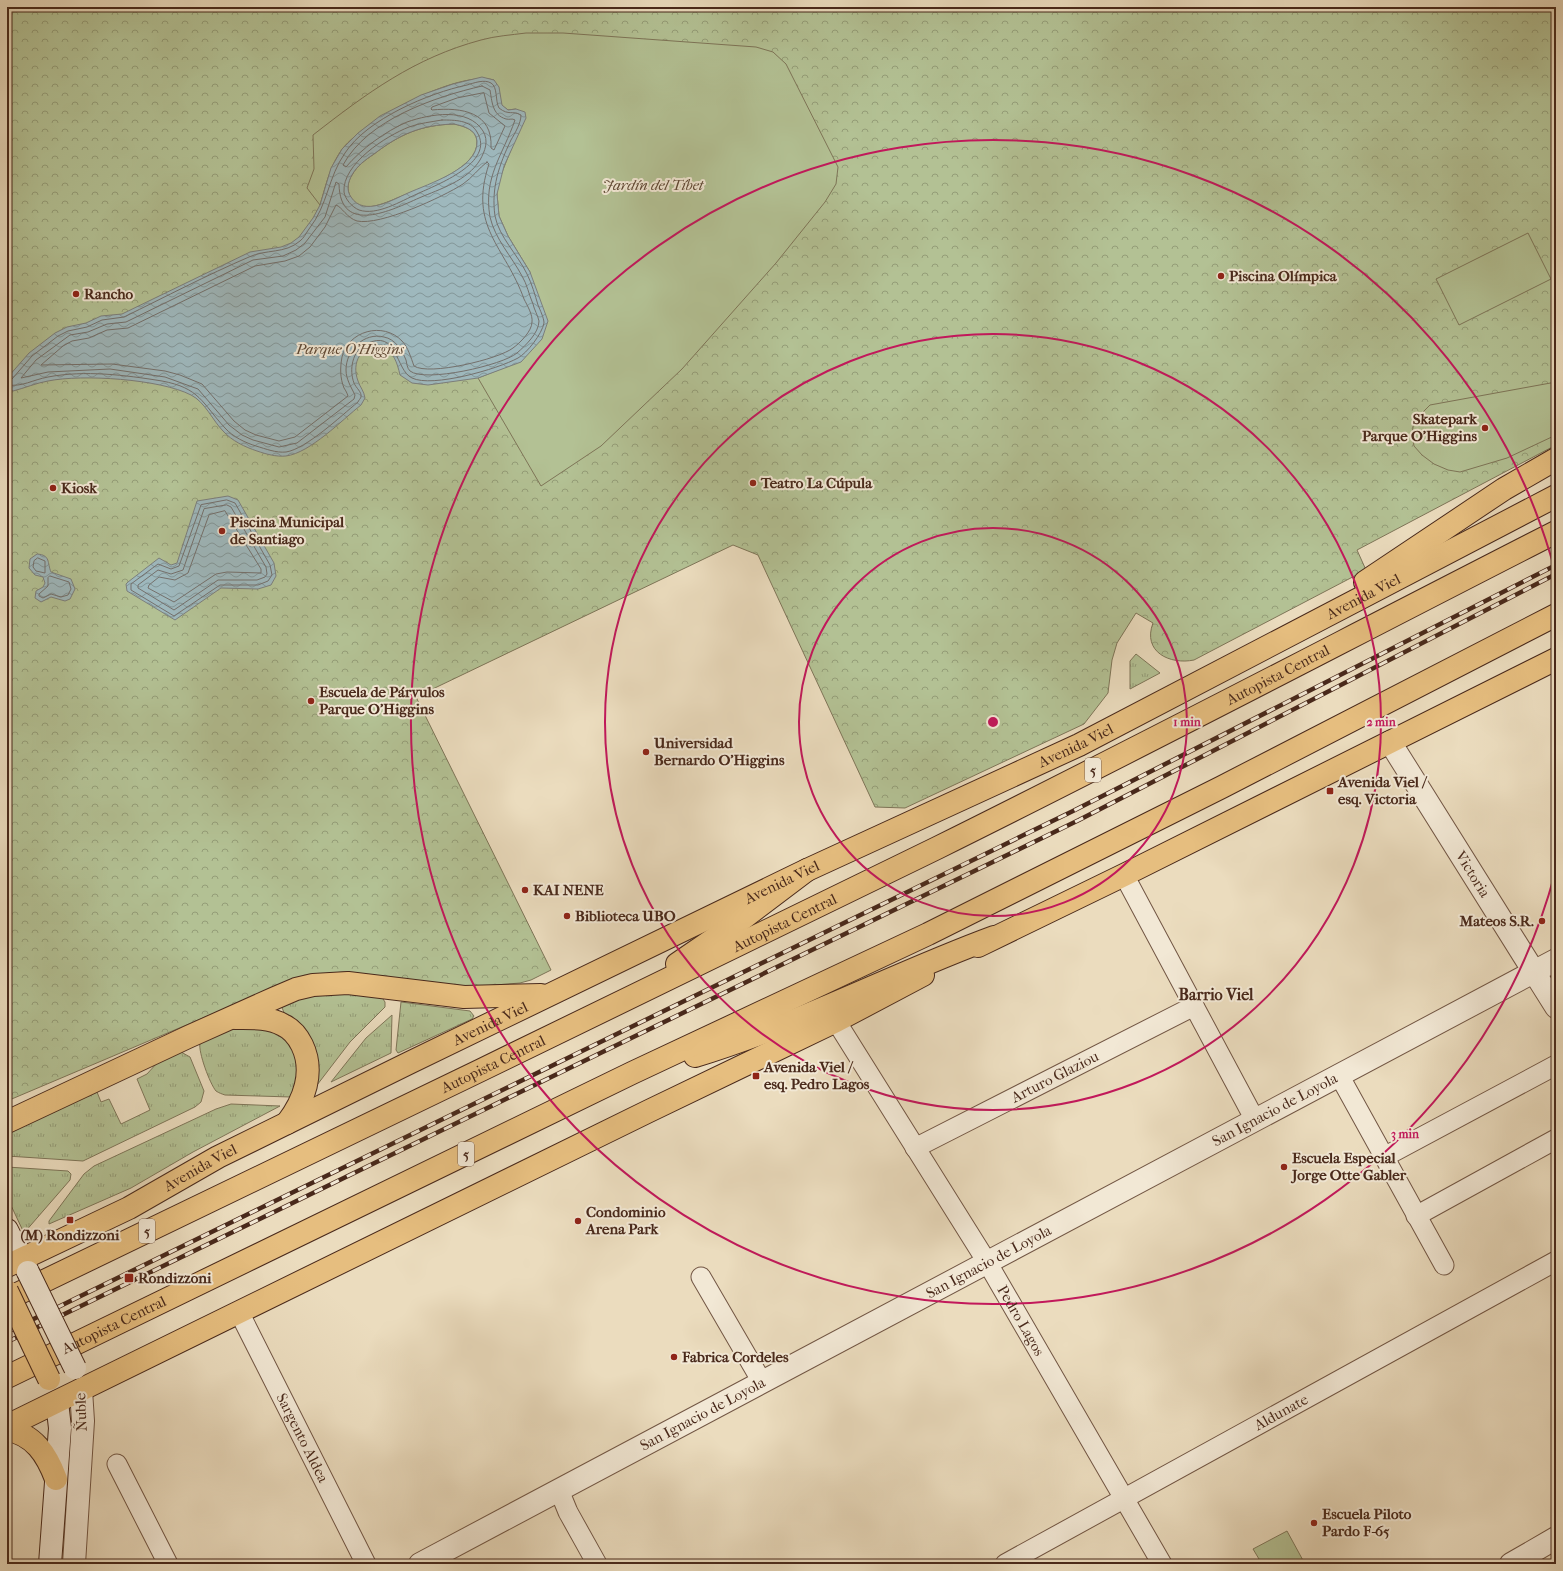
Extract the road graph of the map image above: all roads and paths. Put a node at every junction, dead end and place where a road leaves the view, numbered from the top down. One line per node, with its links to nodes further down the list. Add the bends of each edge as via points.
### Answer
1 (1556, 458): 5 (main road, via 1504,489 1376,574)
2 (1556, 496): 5 (main road, Avenida Viel)
3 (1556, 532): 14 (main road, Autopista Central / 5, via 1035,800)
4 (1556, 615): 20 (main road, Autopista Central / 5, via 928,934)
5 (1312, 623): 8 (main road, Avenida Viel, via 1072,748)
6 (1556, 659): 7 (main road)
7 (1390, 742): 9 (main road); 12 (street, Victoria)
8 (807, 870): 13 (main road, Avenida Viel); 14 (main road, via 737,923)
9 (1124, 875): 10 (main road); 15 (street)
10 (994, 937): 18 (main road); 20 (main road, via 757,1036 678,1062)
11 (1556, 960): 12 (street, San Ignacio de Loyola)
12 (1534, 971): 16 (street, Victoria); 21 (street, San Ignacio de Loyola)
13 (550, 995): 17 (main road, via 464,997 372,985 330,983 296,989); 24 (main road, Avenida Viel)
14 (626, 1000): 36 (main road, Autopista Central / 5)
15 (1194, 1006): 22 (street); 26 (street, Arturo Glaziou)
16 (1556, 1008)
17 (230, 1018): 23 (main road); 24 (main road, via 261,1018 273,1021 289,1028 299,1041 307,1059 308,1078 303,1097)
18 (836, 1021): 26 (street, Pedro Lagos); 37 (main road)
19 (1556, 1065): 27 (street)
20 (632, 1073): 38 (main road, Autopista Central / 5)
21 (1339, 1075): 22 (street, San Ignacio de Loyola); 27 (street)
22 (1255, 1120): 31 (street, San Ignacio de Loyola)
23 (9, 1122)
24 (287, 1123): 33 (main road, Avenida Viel, via 218,1157)
25 (1556, 1139): 28 (street)
26 (915, 1148): 31 (street, Pedro Lagos)
27 (1384, 1157): 28 (street)
28 (1416, 1216): 32 (street)
29 (7, 1230): 33 (street, Ñuble)
30 (1556, 1260): 47 (street, Aldunate)
31 (987, 1262): 39 (street, San Ignacio de Loyola); 47 (street, Pedro Lagos)
32 (1444, 1265)
33 (19, 1266): 40 (street, Ñuble, bridge, via 75,1368)
34 (701, 1277): 39 (street)
35 (7, 1291): 41 (main road, Ñuble, bridge, via 49,1379)
36 (7, 1299)
37 (239, 1312): 40 (main road); 52 (street, Sargento Aldea)
38 (7, 1377)
39 (762, 1382): 46 (street, San Ignacio de Loyola)
40 (81, 1390): 41 (main road); 50 (street, Ñuble, via 83,1421)
41 (57, 1402): 42 (main road); 45 (street, Ñuble, via 60,1428)
42 (7, 1426)
43 (7, 1430): 45 (main road, via 18,1432 33,1440 45,1455)
44 (117, 1464): 51 (street)
45 (56, 1479): 49 (street, Ñuble)
46 (560, 1490): 53 (street, San Ignacio de Loyola); 54 (street, via 568,1512)
47 (1124, 1499): 55 (street, Aldunate); 56 (street, Pedro Lagos)
48 (1556, 1538): 57 (street)
49 (50, 1564)
50 (74, 1564)
51 (168, 1564)
52 (366, 1564)
53 (420, 1564)
54 (597, 1564)
55 (1005, 1564)
56 (1162, 1564)
57 (1511, 1564)

